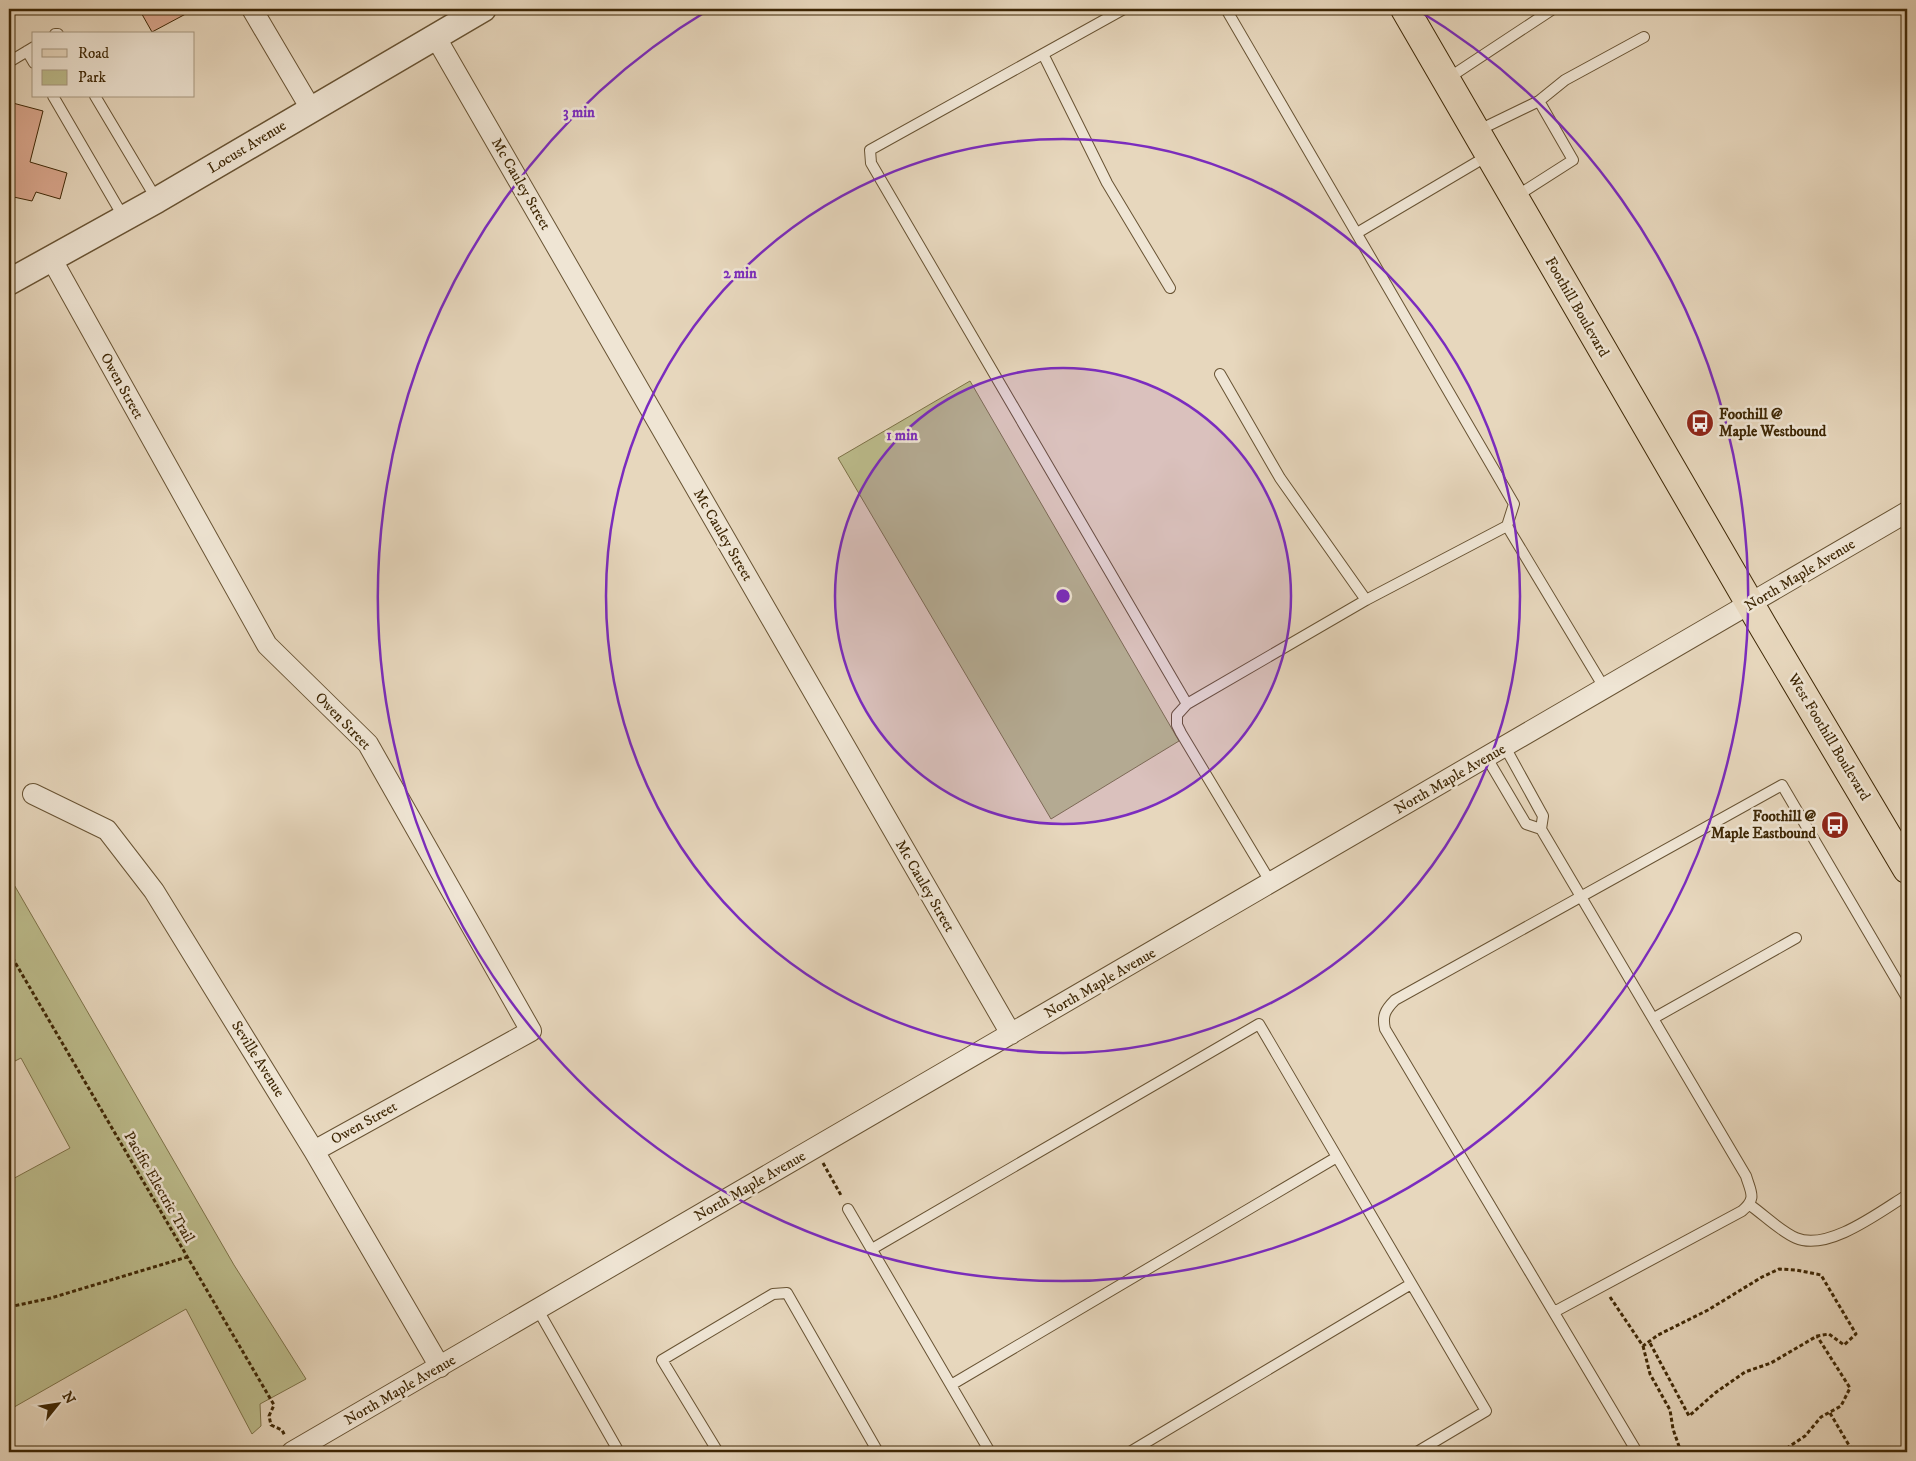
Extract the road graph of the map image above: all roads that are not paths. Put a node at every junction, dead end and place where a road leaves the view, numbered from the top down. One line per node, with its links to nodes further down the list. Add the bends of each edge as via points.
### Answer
1 (252, 9): 16 (street)
2 (483, 9): 7 (street, Locust Avenue)
3 (1124, 9): 10 (lane)
4 (1226, 9): 22 (lane)
5 (1405, 9): 12 (main road, Foothill Boulevard)
6 (1552, 9): 12 (lane)
7 (435, 36): 16 (street, Locust Avenue); 45 (street, Mc Cauley Street)
8 (1644, 36): 15 (lane, via 1565,80)
9 (30, 49): 11 (lane)
10 (1042, 54): 25 (lane, via 1108,183); 32 (lane, via 870,150 871,163)
11 (9, 62)
12 (1446, 80): 17 (main road, Foothill Boulevard)
13 (54, 98): 21 (lane)
14 (96, 98): 20 (lane)
15 (1539, 101): 17 (lane); 19 (lane, via 1573,160)
16 (311, 109): 20 (street, Locust Avenue)
17 (1476, 131): 18 (main road, Foothill Boulevard)
18 (1490, 155): 19 (main road, Foothill Boulevard); 22 (lane)
19 (1514, 197): 30 (main road, Foothill Boulevard)
20 (157, 200): 21 (street, Locust Avenue)
21 (124, 218): 23 (street, Locust Avenue)
22 (1357, 233): 28 (lane, via 1514,504)
23 (51, 258): 24 (street, Locust Avenue); 46 (street, Owen Street, via 267,646 368,744 531,1031)
24 (9, 282)
25 (1170, 288)
26 (1220, 374): 29 (lane, via 1280,478)
27 (1907, 512): 30 (street, North Maple Avenue)
28 (1507, 526): 29 (lane); 31 (lane)
29 (1366, 600): 32 (lane)
30 (1750, 605): 31 (street, North Maple Avenue); 39 (main road, West Foothill Boulevard)
31 (1605, 689): 33 (street, North Maple Avenue)
32 (1188, 704): 40 (lane, via 1176,715 1177,726)
33 (1505, 747): 34 (street, North Maple Avenue); 35 (lane)
34 (1487, 758): 37 (lane); 40 (street, North Maple Avenue)
35 (1528, 788): 37 (lane); 38 (lane, via 1543,816)
36 (33, 794): 46 (street, Seville Avenue, via 107,830 154,891)
37 (1511, 798): 38 (lane, via 1526,824)
38 (1541, 829): 41 (lane)
39 (1907, 869)
40 (1271, 883): 45 (street, North Maple Avenue)
41 (1583, 897): 43 (lane, via 1782,785); 44 (lane); 54 (lane, via 1394,1000 1383,1017 1385,1029)
42 (1796, 938): 44 (lane)
43 (1907, 998)
44 (1654, 1018): 49 (lane, via 1746,1176 1753,1198)
45 (1011, 1034): 53 (street, North Maple Avenue)
46 (314, 1151): 55 (street, Seville Avenue)
47 (1337, 1157): 51 (lane, via 1259,1024); 52 (lane); 56 (lane)
48 (1907, 1195): 49 (lane, via 1840,1235 1820,1241 1797,1239)
49 (1750, 1204): 54 (lane)
50 (848, 1208): 51 (lane)
51 (872, 1250): 56 (lane)
52 (1411, 1284): 62 (lane); 63 (lane, via 1486,1411)
53 (538, 1310): 55 (street, North Maple Avenue); 58 (lane)
54 (1554, 1312): 64 (lane)
55 (440, 1367): 57 (street, North Maple Avenue)
56 (951, 1385): 61 (lane)
57 (292, 1452)
58 (620, 1452)
59 (718, 1452): 60 (lane, via 662,1360 773,1294 787,1292)
60 (878, 1452)
61 (990, 1452)
62 (1130, 1452)
63 (1417, 1452)
64 (1637, 1452)

